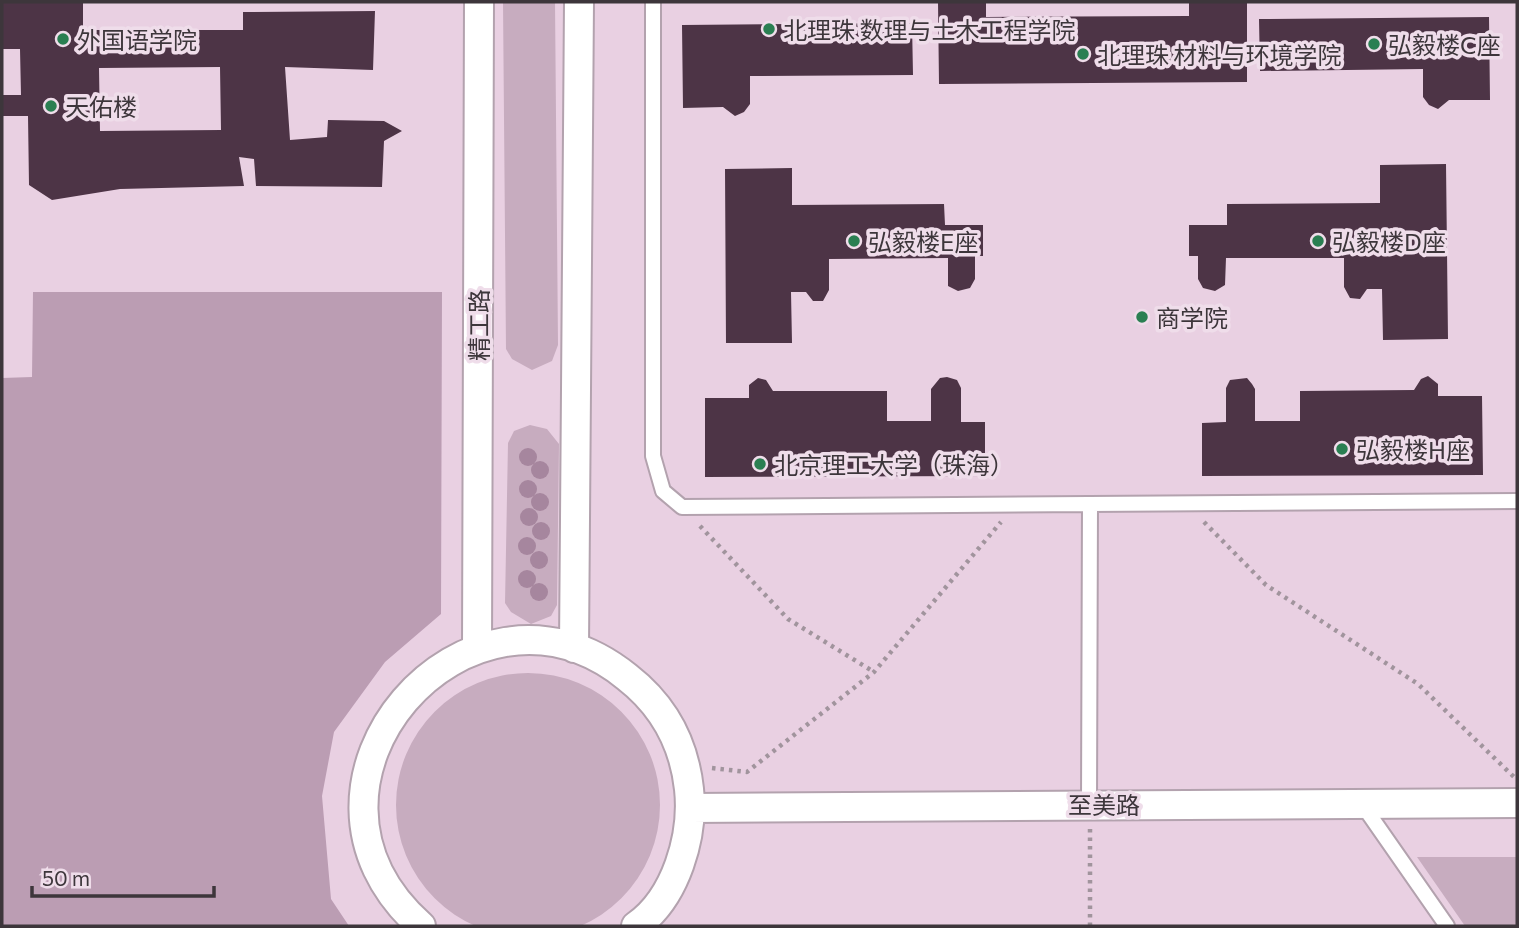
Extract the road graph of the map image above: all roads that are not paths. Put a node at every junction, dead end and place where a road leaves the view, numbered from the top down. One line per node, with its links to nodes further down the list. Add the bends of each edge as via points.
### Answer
1 (479, 2): 7 (street, 精工路)
2 (579, 2): 6 (street)
3 (653, 2): 5 (lane, via 653,456 663,491 682,508)
4 (1517, 500): 5 (lane)
5 (1090, 504): 10 (lane)
6 (575, 648): 7 (street, via 509,642); 11 (street, via 613,666 646,692 671,726 687,766)
7 (477, 649): 12 (street, via 436,669 402,699 378,738 365,781 365,827 378,871 402,909)
8 (1362, 803): 9 (street, 至美路); 10 (street, 至美路); 14 (lane)
9 (1517, 803)
10 (1089, 804): 11 (street, 至美路)
11 (691, 808): 13 (street, via 685,850 667,890)
12 (421, 926)
13 (636, 926)
14 (1447, 926)

